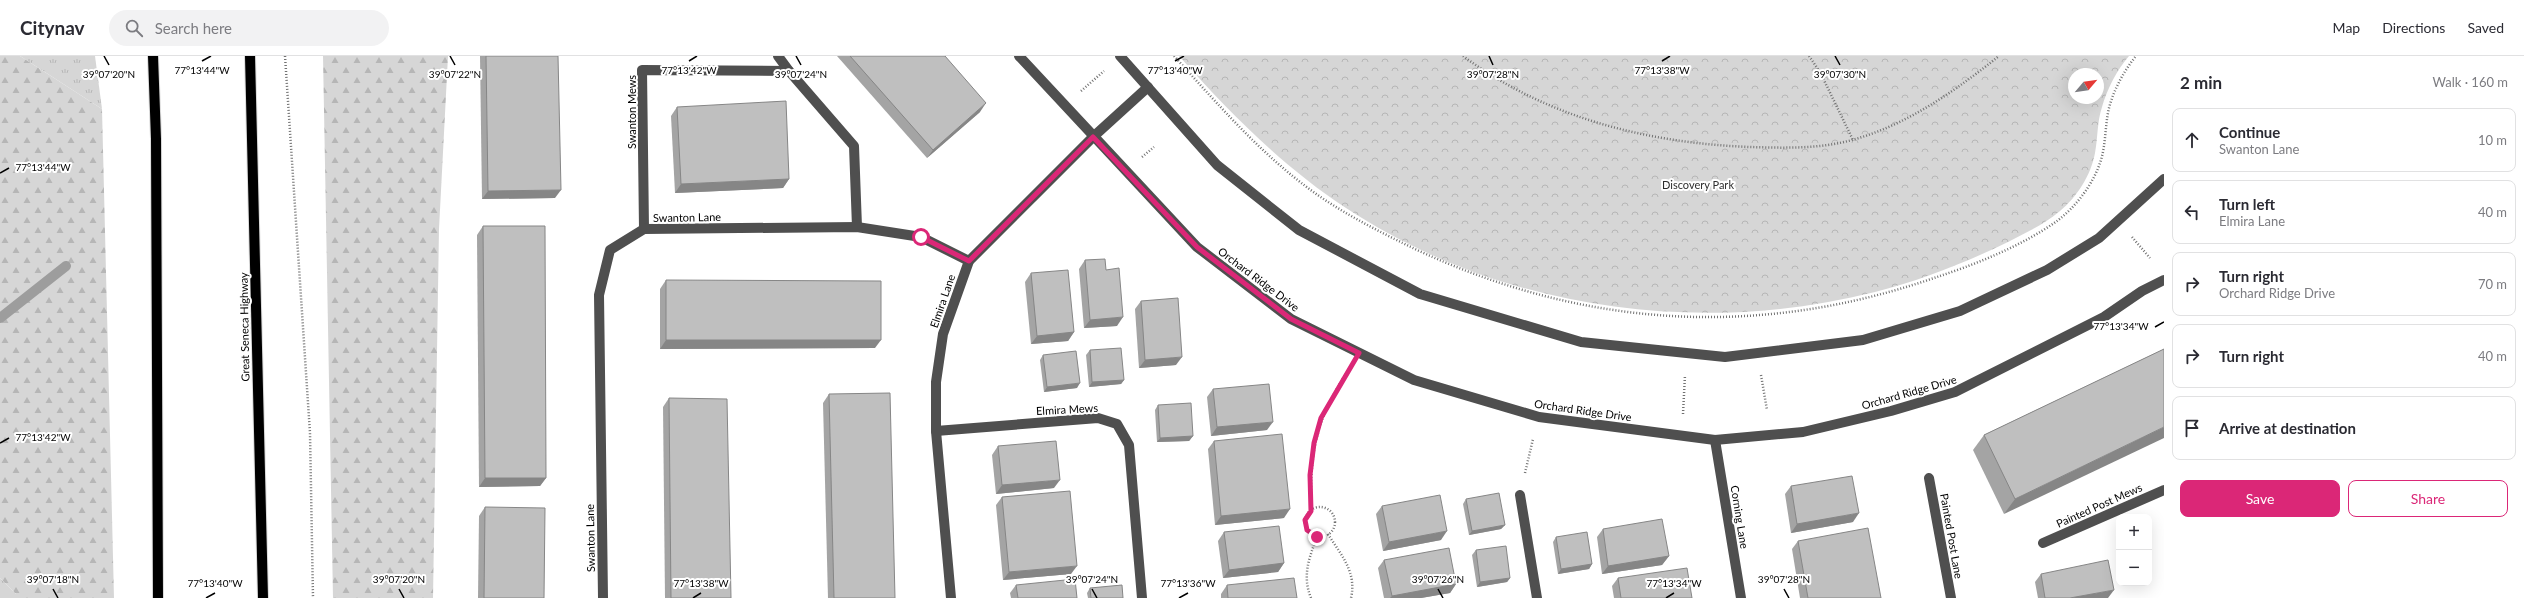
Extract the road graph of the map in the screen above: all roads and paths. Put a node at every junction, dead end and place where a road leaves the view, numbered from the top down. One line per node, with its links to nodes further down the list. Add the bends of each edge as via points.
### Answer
1 (153, 56): 42 (main road, via 156,147)
2 (250, 56): 43 (main road, Great Seneca Highway)
3 (285, 56): 44 (path, via 310,433)
4 (778, 56): 13 (street)
5 (1019, 56): 16 (street, Orchard Ridge Drive)
6 (1120, 56): 14 (street)
7 (1174, 56): 11 (path, via 1251,140 1309,189 1378,231 1450,265 1526,292 1602,310 1669,316 1752,317 1805,311 1893,292 1967,267 2057,221 2079,200 2094,177 2101,160 2109,109 2116,87)
8 (1463, 56): 17 (path, via 1514,90 1565,113 1649,136 1685,142 1772,148 1808,147)
9 (1809, 56): 17 (path, via 1820,72)
10 (1999, 56): 17 (path, via 1933,103 1892,125)
11 (2136, 56)
12 (1109, 66): 15 (path)
13 (789, 71): 21 (street, via 854,146); 22 (street, Swanton Mews, via 642,70)
14 (1148, 87): 16 (street, Elmira Lane); 20 (street, via 1217,165 1299,230 1420,294 1581,342 1725,357 1863,340 1960,311 2047,270 2099,238)
15 (1081, 91)
16 (1093, 137): 25 (street, Elmira Lane); 27 (street, Orchard Ridge Drive, via 1197,247 1291,319)
17 (1853, 140)
18 (1154, 147): 19 (path)
19 (1138, 160)
20 (2164, 179)
21 (857, 227): 22 (street, Swanton Lane); 25 (street, Swanton Lane, via 921,237)
22 (644, 229): 45 (street, Swanton Lane, via 610,250 599,295)
23 (2131, 236): 24 (path)
24 (2150, 258)
25 (969, 261): 33 (street, Elmira Lane, via 943,334 936,382)
26 (2164, 280): 34 (street, Orchard Ridge Drive, via 2142,291 2104,317 1955,392 1891,412 1803,432)
27 (1359, 353): 32 (street, Orchard Ridge Drive, via 1414,380); 38 (path, via 1321,418 1314,443 1310,475)
28 (1685, 368): 31 (path)
29 (1761, 374): 30 (path)
30 (1767, 410)
31 (1683, 414)
32 (1539, 417): 34 (street, Orchard Ridge Drive); 37 (path)
33 (936, 431): 46 (street, Elmira Lane); 47 (street, Elmira Mews, via 1098,418 1117,424 1129,446)
34 (1715, 440): 51 (street, Corning Lane)
35 (1929, 478): 52 (street, Painted Post Lane)
36 (2164, 490): 41 (street, Painted Post Mews)
37 (1520, 495): 50 (street)
38 (1311, 511): 39 (path, via 1321,508 1332,513 1335,524); 40 (path, via 1305,520 1306,525 1311,534)
39 (1328, 534): 40 (path); 49 (path, via 1353,577)
40 (1317, 537): 48 (path, via 1305,572)
41 (2043, 542)
42 (158, 598)
43 (263, 598)
44 (313, 598)
45 (603, 598)
46 (951, 598)
47 (1142, 598)
48 (1312, 598)
49 (1351, 598)
50 (1537, 598)
51 (1741, 598)
52 (1952, 598)

